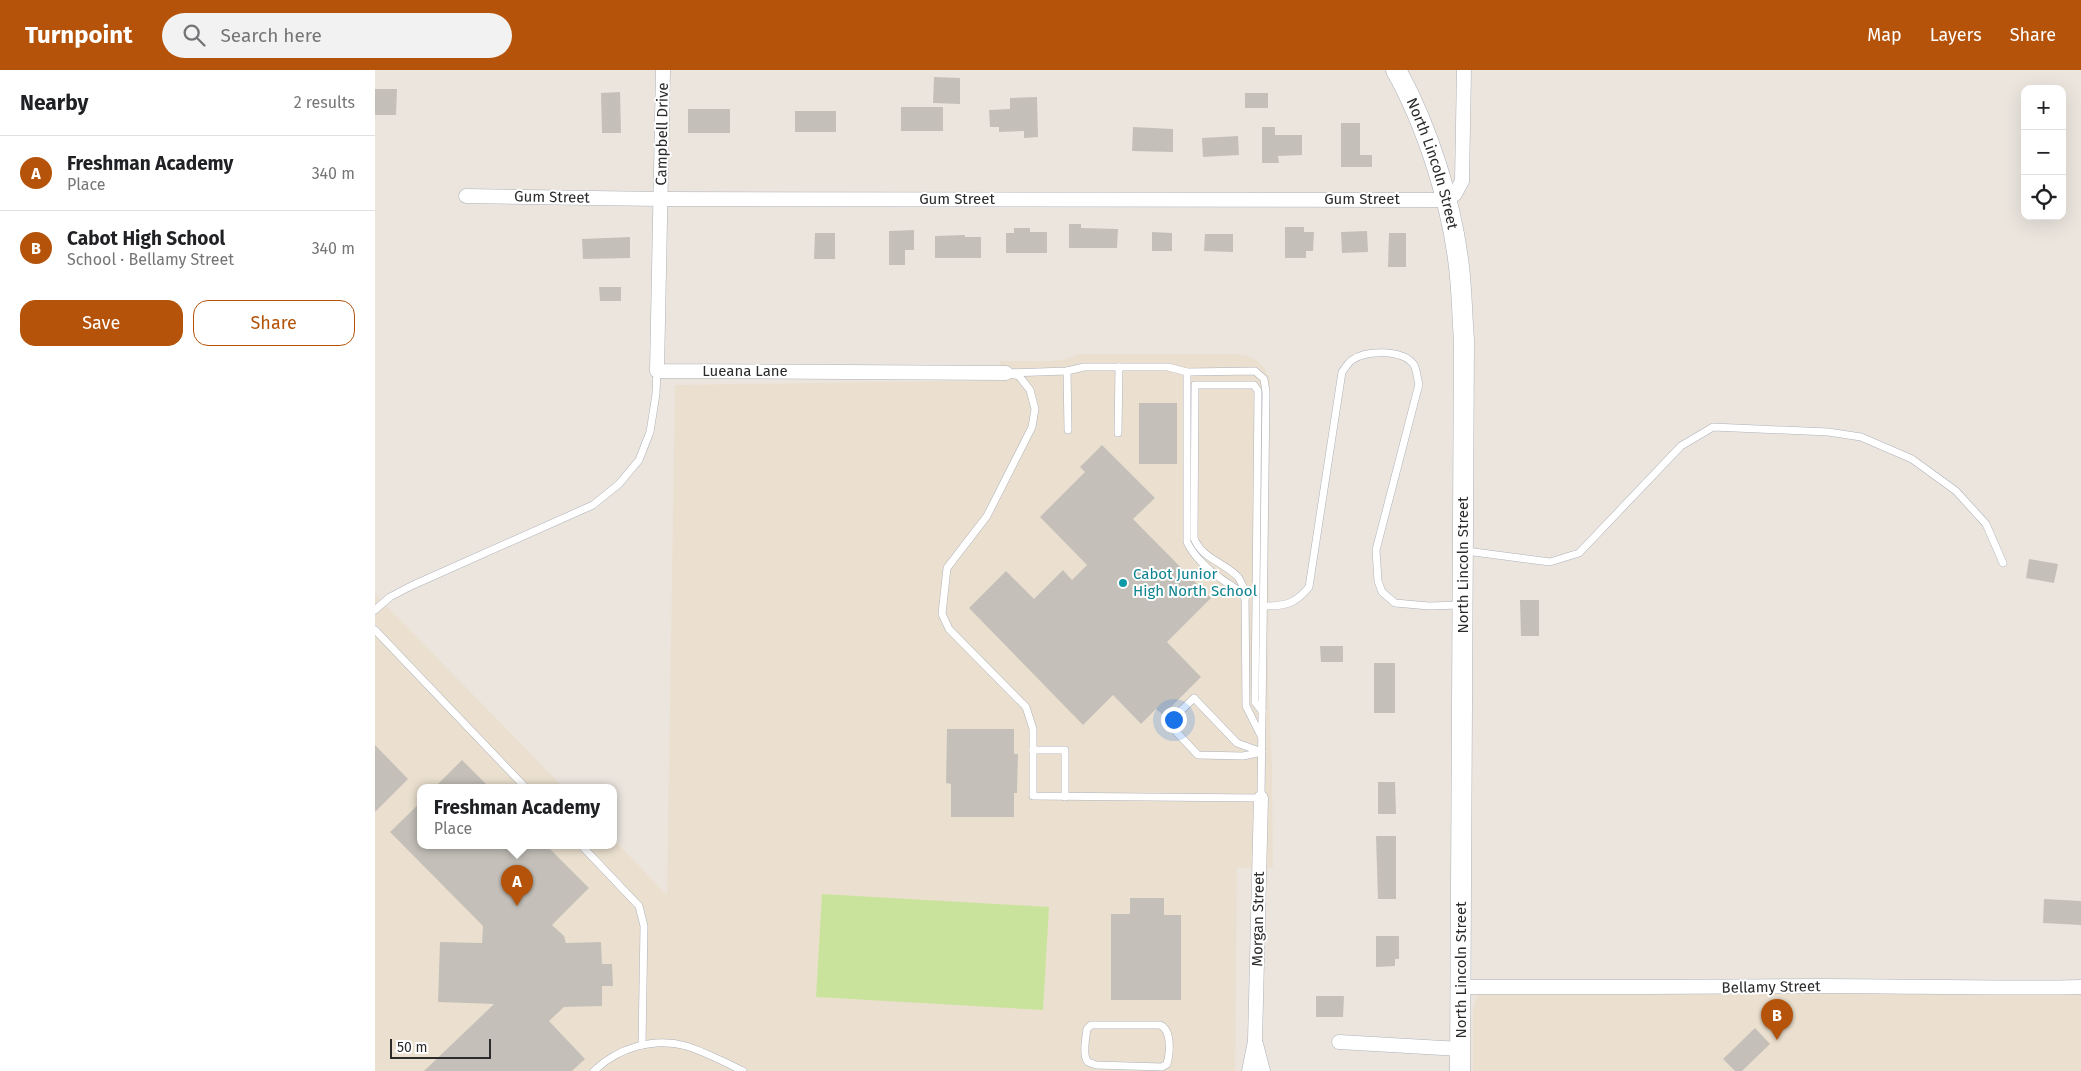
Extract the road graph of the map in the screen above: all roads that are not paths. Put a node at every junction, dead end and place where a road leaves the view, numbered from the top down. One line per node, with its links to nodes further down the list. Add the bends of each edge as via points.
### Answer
1 (663, 70): 5 (street, Campbell Drive)
2 (1396, 70): 6 (street, North Lincoln Street, via 1424,132)
3 (1463, 70): 6 (street, via 1462,181 1455,194)
4 (466, 196): 5 (street, Gum Street)
5 (661, 199): 6 (street, Gum Street); 8 (street)
6 (1447, 200): 14 (street, North Lincoln Street, via 1459,268 1463,340)
7 (1119, 367): 9 (lane, via 1084,367); 10 (lane, via 1168,367); 13 (lane)
8 (657, 371): 11 (street, Lueana Lane); 19 (lane, via 650,432 639,460 619,484 593,505 411,586)
9 (1067, 371): 11 (lane); 12 (lane)
10 (1187, 372): 16 (lane, via 1187,542 1191,551); 18 (lane, via 1255,371 1264,379)
11 (1006, 373): 23 (lane, via 1019,376 1030,390 1035,409 1032,427 987,516 947,568 942,614 949,629 1026,707 1033,729)
12 (1068, 430)
13 (1118, 433)
14 (1463, 551): 15 (lane, via 1550,562 1579,552 1681,446 1713,427 1828,432 1861,437 1912,459 1956,491 1986,524); 17 (street, North Lincoln Street)
15 (2003, 563)
16 (1247, 600): 21 (lane, via 1238,578 1203,553 1194,538 1195,385 1255,385 1258,392 1255,702); 22 (lane, via 1246,706)
17 (1463, 605): 18 (lane, via 1395,603 1382,592 1376,550 1419,384 1414,365 1405,358 1394,354 1366,354 1351,360 1342,372 1309,586 1300,598 1283,606); 29 (street, North Lincoln Street)
18 (1264, 606): 21 (lane)
19 (375, 610)
20 (375, 630): 25 (lane)
21 (1262, 712): 22 (lane)
22 (1262, 738): 24 (lane)
23 (1033, 750): 26 (lane, via 1033,796); 26 (lane, via 1065,750)
24 (1262, 752): 24 (lane, via 1237,743 1194,698 1168,723 1198,755 1243,756); 27 (lane)
25 (522, 784)
26 (1065, 797): 27 (lane)
27 (1261, 798): 31 (street, Morgan Street)
28 (585, 849): 33 (lane, via 639,906 644,926)
29 (1461, 987): 30 (street, Bellamy Street); 34 (street, North Lincoln Street)
30 (2081, 987)
31 (1255, 1041): 38 (street, Morgan Street); 39 (street, Morgan Street)
32 (1339, 1042): 34 (street)
33 (643, 1045): 36 (lane, via 613,1056); 37 (lane, via 685,1046)
34 (1461, 1049): 40 (street, North Lincoln Street)
35 (1141, 1069): 35 (lane, via 1167,1064 1168,1032 1165,1027 1091,1025 1087,1028 1085,1058 1088,1062)
36 (594, 1071)
37 (743, 1071)
38 (1249, 1071)
39 (1263, 1071)
40 (1460, 1071)

